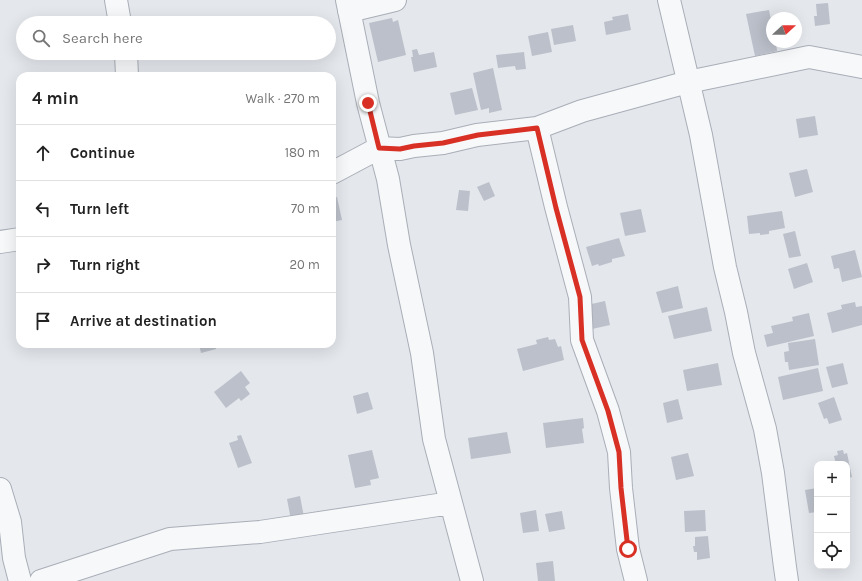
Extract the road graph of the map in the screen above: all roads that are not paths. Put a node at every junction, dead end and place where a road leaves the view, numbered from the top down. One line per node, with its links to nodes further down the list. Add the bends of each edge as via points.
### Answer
1 (116, 0): 5 (street)
2 (395, 0): 4 (street)
3 (669, 0): 9 (street)
4 (348, 6): 11 (street)
5 (119, 16)
6 (126, 60): 8 (street)
7 (862, 67): 9 (street, via 809,57)
8 (127, 72)
9 (688, 82): 10 (street, via 582,111); 21 (street, via 701,134 725,267 773,473)
10 (537, 128): 11 (street, via 478,135 400,149); 20 (street, via 580,297 582,340 608,411 619,452 627,542)
11 (379, 148): 12 (street); 16 (street, via 388,179 422,353 434,439)
12 (336, 171)
13 (16, 240): 14 (street)
14 (0, 242)
15 (0, 489): 17 (street, via 10,522 14,558)
16 (451, 503): 18 (street, via 260,532 170,539); 19 (street)
17 (20, 581)
18 (41, 581)
19 (472, 581)
20 (636, 581)
21 (787, 581)

